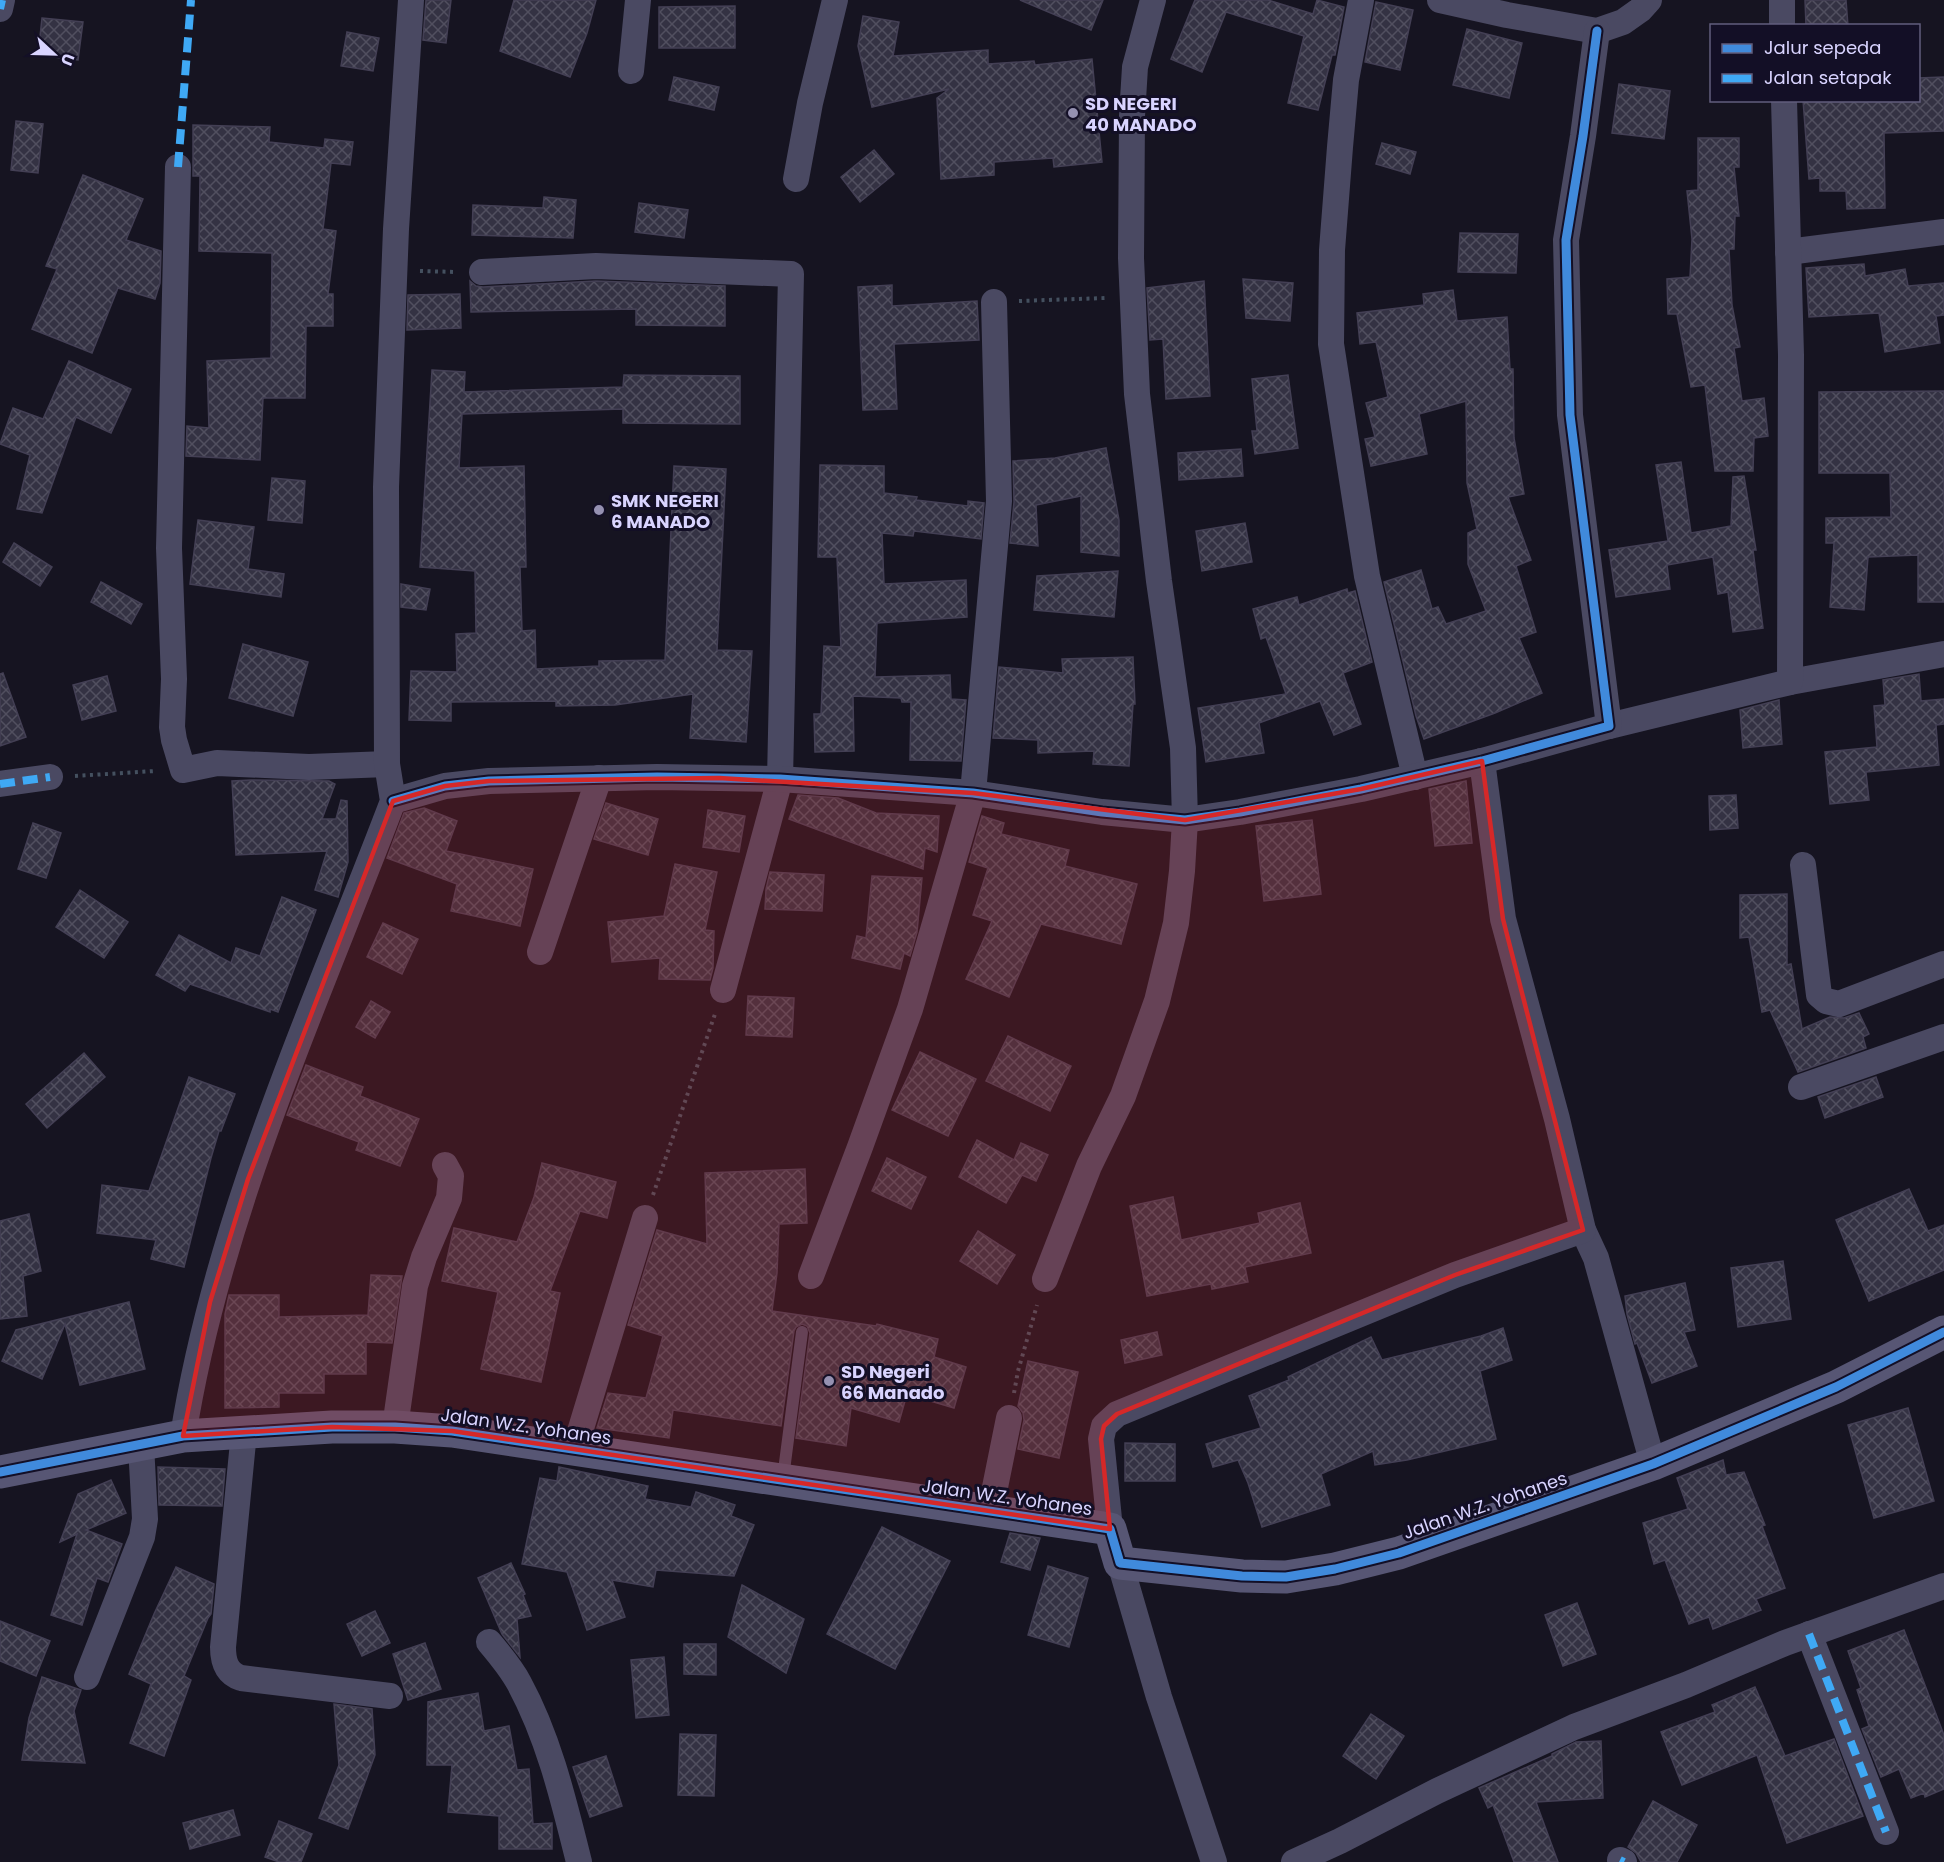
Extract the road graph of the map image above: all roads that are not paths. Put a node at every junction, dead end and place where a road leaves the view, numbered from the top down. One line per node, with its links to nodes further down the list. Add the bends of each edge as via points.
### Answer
1 (2, 0): 10 (street)
2 (411, 0): 25 (street, via 394,271 386,487)
3 (638, 0): 13 (street)
4 (835, 0): 16 (street)
5 (1154, 0): 33 (street, via 1136,67 1133,96 1132,296 1137,394 1183,748)
6 (1361, 0): 27 (street, via 1346,80 1340,147 1332,250 1331,344 1367,576)
7 (1440, 0): 12 (street)
8 (1649, 0): 12 (street, via 1623,22)
9 (1782, 0): 11 (street)
10 (0, 9)
11 (1782, 24)
12 (1597, 31): 23 (street, via 1566,240 1570,415)
13 (631, 71)
14 (1784, 102): 18 (street)
15 (178, 167): 25 (street, via 169,548 172,727 183,770 218,763 309,767)
16 (796, 179)
17 (1944, 232): 18 (street)
18 (1788, 252): 22 (street)
19 (482, 272): 29 (street, via 596,266 791,274)
20 (994, 302): 31 (street, via 999,501)
21 (1944, 654): 22 (street)
22 (1791, 682): 23 (street)
23 (1609, 726): 24 (street)
24 (1482, 761): 27 (street); 42 (street, via 1503,919)
25 (387, 764): 32 (street)
26 (50, 777): 30 (street)
27 (1415, 777): 33 (street)
28 (599, 778): 29 (street); 32 (street, via 489,781 445,786); 35 (street)
29 (780, 779): 31 (street); 37 (street)
30 (0, 784)
31 (973, 793): 33 (street); 43 (street, via 910,1009)
32 (393, 801): 50 (street, via 248,1179 210,1302)
33 (1185, 820): 44 (street, via 1176,923 1157,1000 1123,1096 1089,1166)
34 (1803, 865): 36 (street, via 1819,995 1826,1001 1839,1004)
35 (540, 952)
36 (1944, 964)
37 (723, 990)
38 (1944, 1038): 39 (street)
39 (1801, 1087)
40 (445, 1165): 48 (street, via 451,1176 450,1198 415,1286)
41 (645, 1218): 52 (street)
42 (1583, 1230): 53 (street, via 1596,1258); 57 (street, via 1455,1275 1117,1414 1104,1426 1101,1439)
43 (811, 1276)
44 (1045, 1279)
45 (802, 1332): 55 (lane)
46 (1944, 1332): 53 (street, Jalan W.Z. Yohanes, via 1836,1387)
47 (1009, 1418): 56 (street)
48 (395, 1426): 49 (street, Jalan W.Z. Yohanes); 52 (street, Jalan W.Z. Yohanes)
49 (244, 1432): 50 (street, Jalan W.Z. Yohanes); 63 (street, via 223,1647 225,1664 241,1678)
50 (183, 1436): 51 (street, Jalan W.Z. Yohanes)
51 (141, 1445): 54 (street, Jalan W.Z. Yohanes); 62 (street, via 142,1537)
52 (575, 1448): 55 (street, Jalan W.Z. Yohanes)
53 (1653, 1464): 58 (street, Jalan W.Z. Yohanes, via 1399,1553 1335,1569 1286,1577 1242,1576)
54 (0, 1472)
55 (783, 1479): 56 (street, Jalan W.Z. Yohanes)
56 (990, 1512): 57 (street, Jalan W.Z. Yohanes)
57 (1110, 1529): 58 (street, Jalan W.Z. Yohanes)
58 (1119, 1563): 66 (street)
59 (1944, 1586): 60 (street)
60 (1809, 1634): 64 (street); 67 (street, via 1574,1727)
61 (489, 1642): 65 (street, via 519,1683 539,1727)
62 (87, 1677)
63 (390, 1696)
64 (1886, 1832)
65 (579, 1862)
66 (1214, 1862)
67 (1294, 1862)

